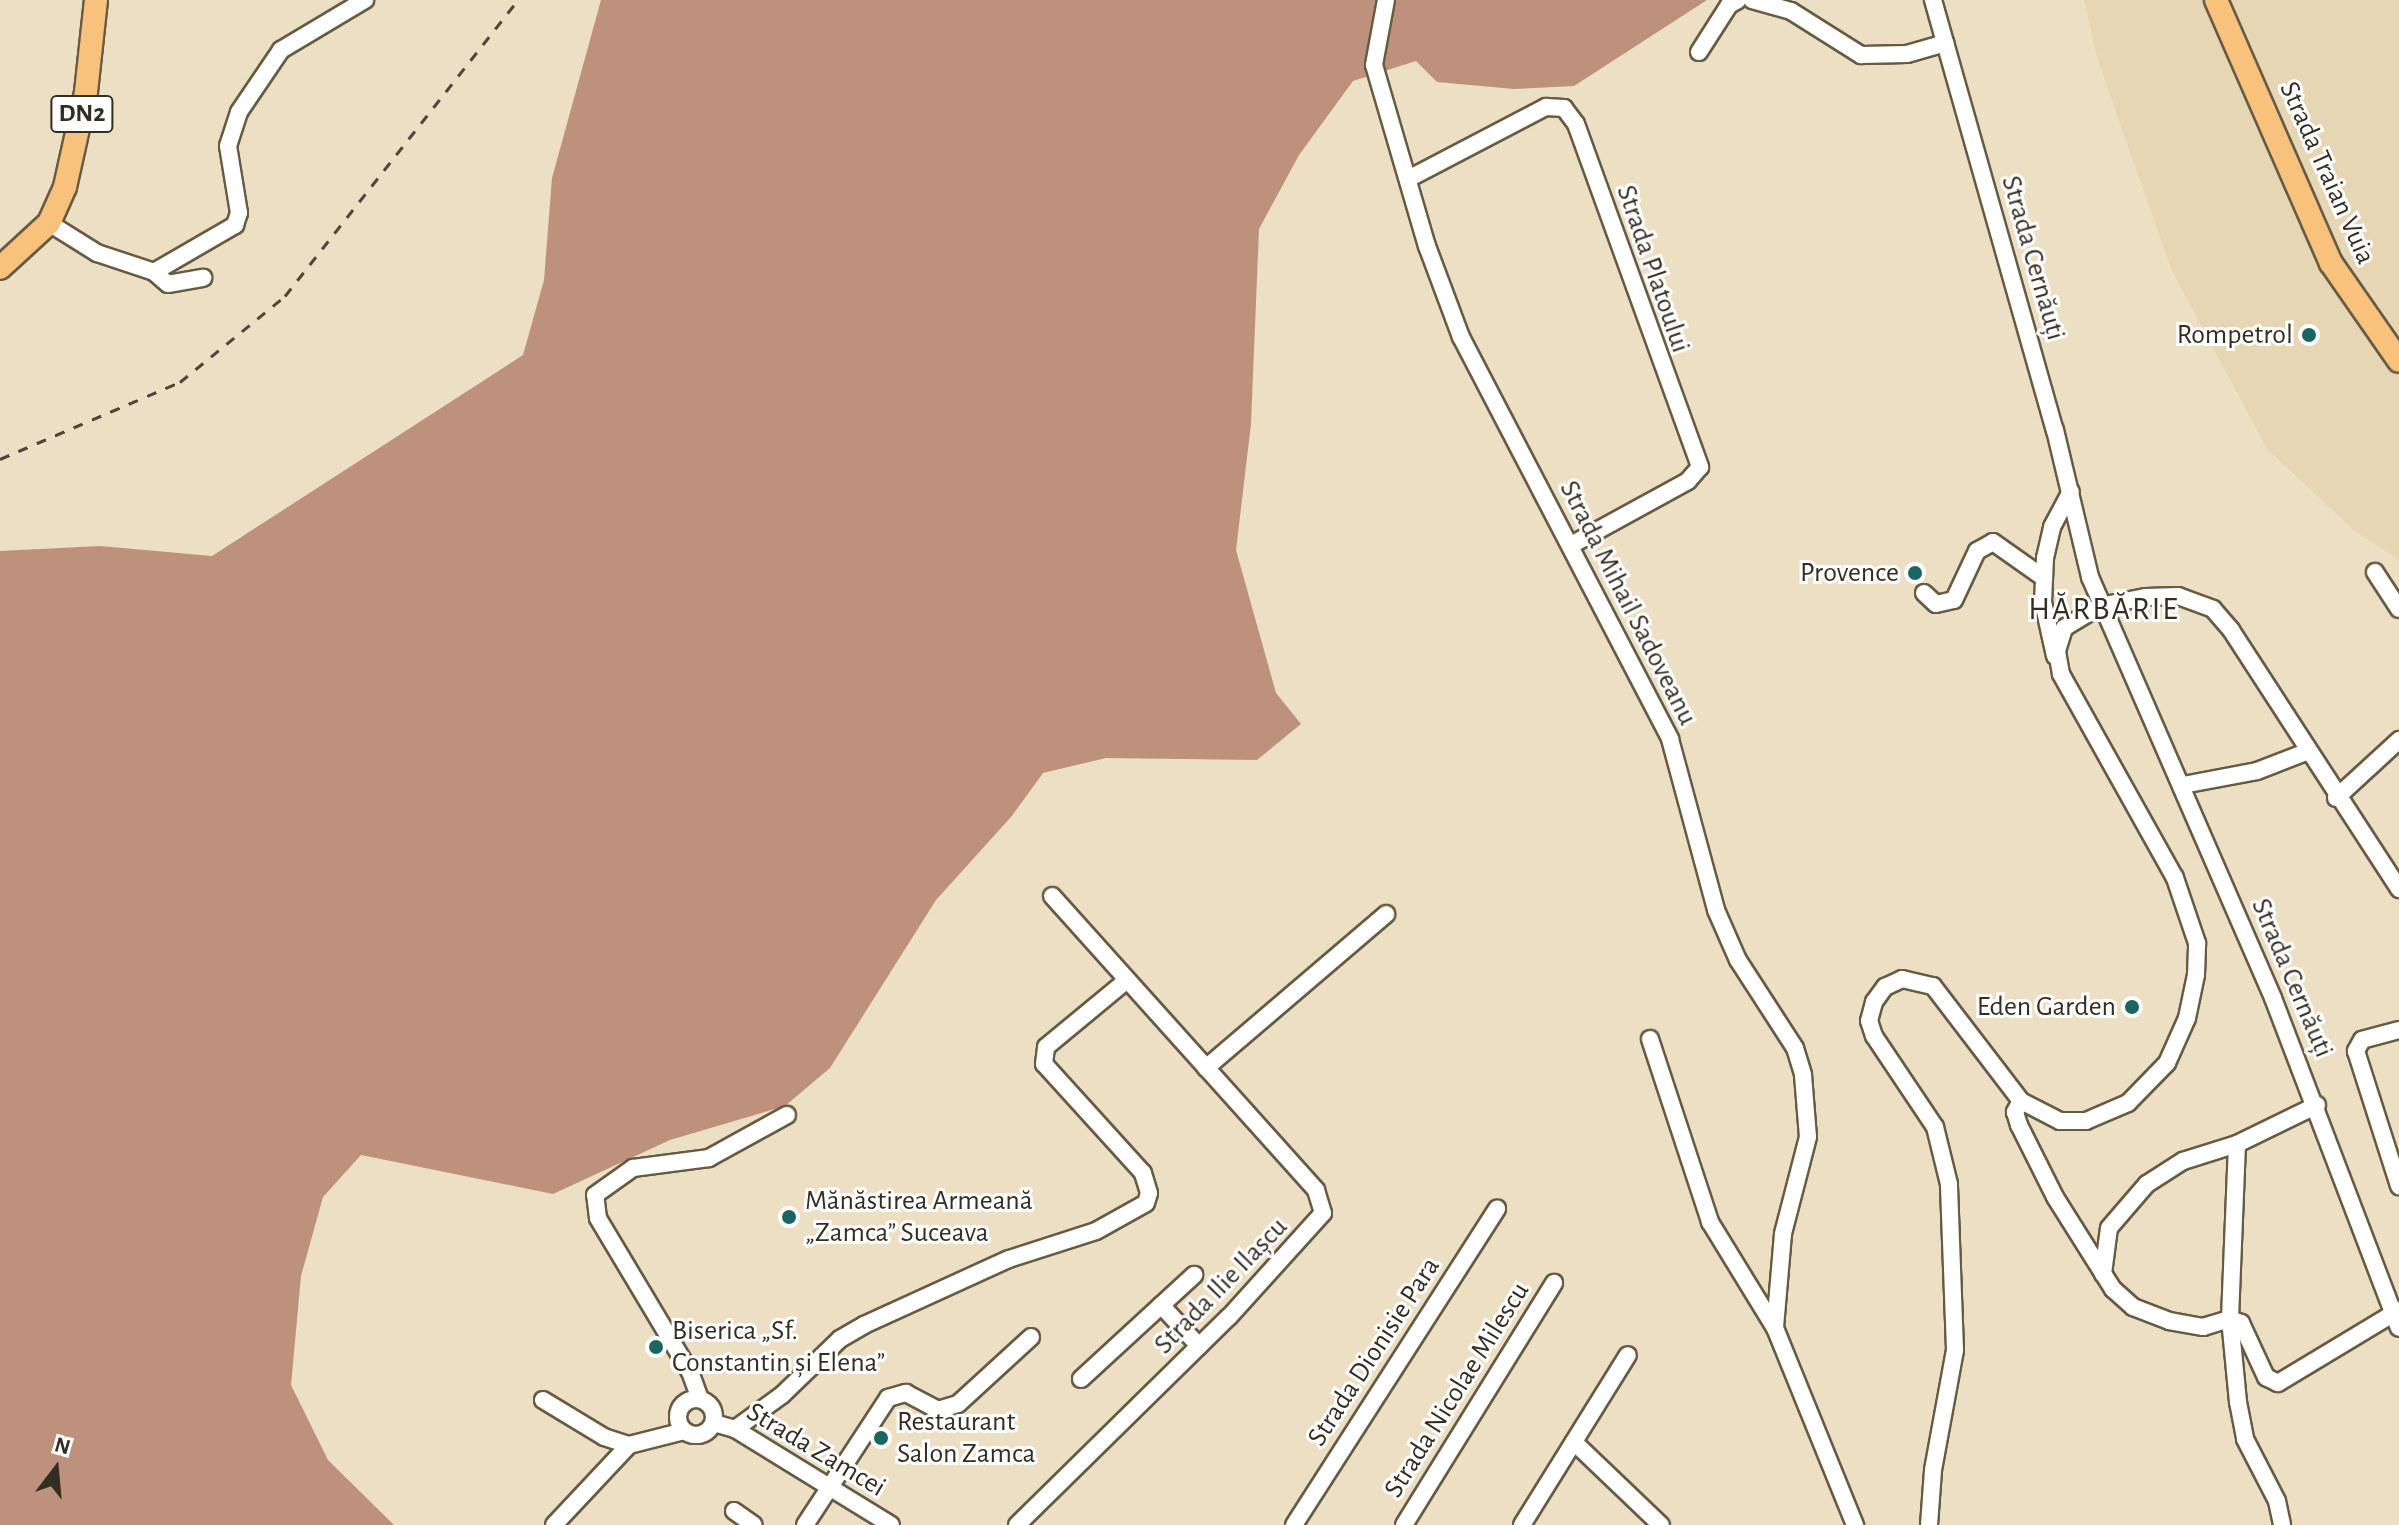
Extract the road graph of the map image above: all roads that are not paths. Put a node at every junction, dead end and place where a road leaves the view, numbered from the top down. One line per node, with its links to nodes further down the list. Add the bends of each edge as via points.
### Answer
1 (96, 0): 11 (main road, DN2, via 80,124 65,187)
2 (365, 0): 13 (street, via 281,50 239,112 228,146 239,213 235,225)
3 (1386, 0): 10 (street, Strada Mihail Sadoveanu, via 1373,57)
4 (1738, 0): 9 (street, via 1729,5)
5 (1752, 0): 8 (street, via 1791,11 1861,55 1907,54)
6 (1933, 0): 8 (street, Strada Cernăuți)
7 (2216, 0): 15 (main road, Strada Traian Vuia, via 2331,263)
8 (1945, 43): 16 (street, Strada Cernăuți)
9 (1699, 52)
10 (1408, 179): 17 (street, Strada Mihail Sadoveanu, via 1461,337); 17 (street, Strada Platoului, via 1546,107 1564,108 1576,124 1700,467 1688,481)
11 (49, 223): 12 (main road, DN2); 13 (street, via 97,253)
12 (0, 268)
13 (154, 272): 14 (street, via 168,284)
14 (203, 278)
15 (2399, 361)
16 (2071, 492): 19 (street, via 2052,527); 21 (street, Strada Cernăuți)
17 (1571, 545): 48 (street, Strada Mihail Sadoveanu, via 1670,739 1700,862 1726,935 1795,1048 1803,1075 1808,1137 1783,1234)
18 (2375, 572): 22 (street)
19 (2044, 578): 20 (street, via 2002,543 1987,543 1977,551 1954,600 1936,604); 23 (street, via 2045,621)
20 (1924, 593)
21 (2106, 609): 23 (street, via 2064,628); 24 (street, via 2068,641 2066,663); 26 (street, via 2161,595 2213,609 2241,644); 27 (street, Strada Cernăuți)
22 (2399, 609)
23 (2057, 663): 24 (street)
24 (2076, 697): 36 (street, via 2175,878 2192,922 2196,975 2187,1018 2167,1063 2128,1103 2086,1121 2060,1121)
25 (2399, 740): 28 (street)
26 (2306, 752): 27 (street, via 2257,771); 28 (street)
27 (2183, 785): 37 (street, Strada Cernăuți)
28 (2336, 798): 29 (street)
29 (2399, 889)
30 (1052, 896): 32 (street, Strada Ilie Ilașcu)
31 (1386, 914): 35 (street)
32 (1127, 980): 35 (street, Strada Ilie Ilașcu); 56 (street, via 1046,1047 1044,1064 1143,1173 1146,1203 1096,1231 1009,1259 864,1325 840,1339 782,1395)
33 (2399, 1030): 40 (street, via 2362,1040 2356,1051)
34 (1650, 1039): 48 (street, Strada Mihail Sadoveanu, via 1710,1222)
35 (1206, 1068): 50 (street, Strada Ilie Ilașcu, via 1316,1190 1323,1213 1310,1233)
36 (2021, 1101): 42 (street, via 2015,1112 2019,1125); 70 (street, via 1933,986 1914,979 1885,987 1869,1021 1935,1127 1949,1184 1955,1350)
37 (2317, 1105): 39 (street); 46 (street, Strada Cernăuți)
38 (787, 1115): 53 (street, via 709,1158 633,1168 595,1195 598,1218 690,1372)
39 (2237, 1144): 42 (street, via 2183,1161 2133,1196 2109,1228); 47 (street)
40 (2399, 1186)
41 (1497, 1209): 65 (street, Strada Dionisie Para)
42 (2103, 1274): 47 (street, via 2133,1307 2169,1321 2203,1327)
43 (1194, 1275): 45 (street)
44 (1554, 1283): 66 (street, Strada Nicolae Milescu)
45 (1161, 1305): 50 (street); 52 (street)
46 (2398, 1317): 47 (street, via 2278,1383 2266,1377 2241,1323)
47 (2230, 1319): 71 (street, via 2241,1422)
48 (1775, 1328): 69 (street, Strada Mihail Sadoveanu)
49 (1031, 1337): 60 (street, via 958,1404 938,1410 906,1393 888,1398)
50 (1199, 1346): 64 (street, Strada Ilie Ilașcu)
51 (1628, 1355): 58 (street)
52 (1081, 1379)
53 (700, 1399): 55 (street, via 711,1405); 57 (street, via 687,1401 679,1412)
54 (543, 1400): 59 (street, via 604,1437)
55 (714, 1423): 56 (street, Strada Zamcei); 57 (street, via 701,1435)
56 (735, 1429): 60 (street, Strada Zamcei)
57 (684, 1431): 59 (street)
58 (1574, 1442): 67 (street); 68 (street)
59 (629, 1445): 61 (street)
60 (830, 1487): 62 (street); 63 (street, Strada Zamcei)
61 (554, 1525)
62 (805, 1525)
63 (891, 1525)
64 (1017, 1525)
65 (1294, 1525)
66 (1404, 1525)
67 (1522, 1525)
68 (1661, 1525)
69 (1855, 1525)
70 (1929, 1525)
71 (2282, 1525)

